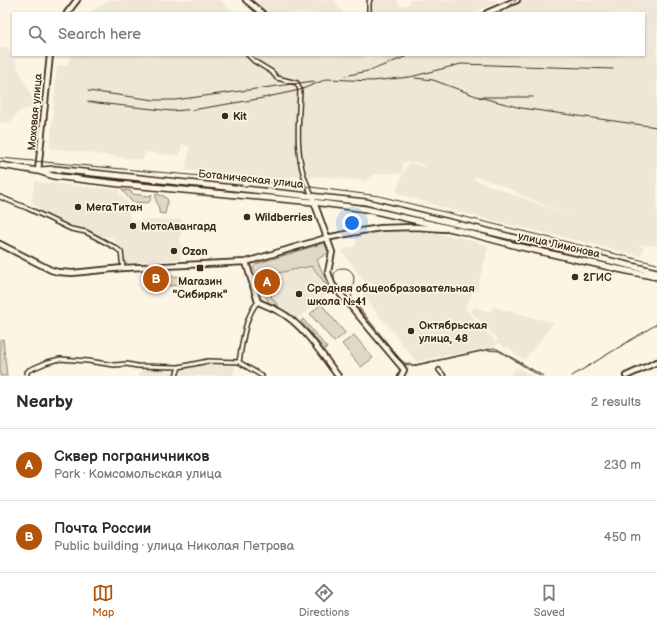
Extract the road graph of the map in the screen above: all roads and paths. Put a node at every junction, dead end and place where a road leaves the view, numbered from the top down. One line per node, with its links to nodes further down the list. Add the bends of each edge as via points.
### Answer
1 (77, 0): 5 (main road)
2 (246, 0): 6 (main road)
3 (370, 0): 7 (street)
4 (517, 0): 8 (main road)
5 (68, 12)
6 (261, 12)
7 (369, 12)
8 (489, 12)
9 (50, 56): 12 (main road, Моховая улица)
10 (249, 56): 13 (street, via 277,78 297,83 300,90 300,154 303,175)
11 (0, 165): 12 (main road, Ботаническая улица)
12 (38, 171): 13 (main road, Ботаническая улица, via 55,169); 15 (main road, Ботаническая улица, via 54,176 107,182)
13 (312, 196): 15 (main road); 16 (main road, Ботаническая улица, via 366,202)
14 (0, 197): 23 (street, via 72,229 86,232 116,248 121,252)
15 (313, 202): 18 (main road, Ботаническая улица, via 366,209); 20 (main road)
16 (446, 221): 17 (main road, Ботаническая улица); 18 (main road)
17 (458, 224): 24 (main road, улица Лимонова)
18 (445, 227): 19 (main road, Ботаническая улица)
19 (457, 230): 20 (main road, via 381,228); 25 (main road, улица Лимонова)
20 (326, 238): 22 (main road); 35 (main road, via 332,254 328,272 332,284 404,370)
21 (0, 244): 23 (main road, via 55,272)
22 (246, 262): 23 (main road); 26 (main road)
23 (123, 268)
24 (657, 272)
25 (657, 277)
26 (258, 302): 27 (street, via 252,309 246,327); 34 (main road, via 280,312 295,323)
27 (239, 362): 29 (street, via 208,361); 33 (street)
28 (657, 362): 37 (main road)
29 (179, 367): 31 (street, via 114,365 60,359 29,370); 32 (street)
30 (439, 370): 36 (street)
31 (26, 376)
32 (176, 376)
33 (262, 376)
34 (338, 376)
35 (401, 376)
36 (444, 376)
37 (626, 376)

